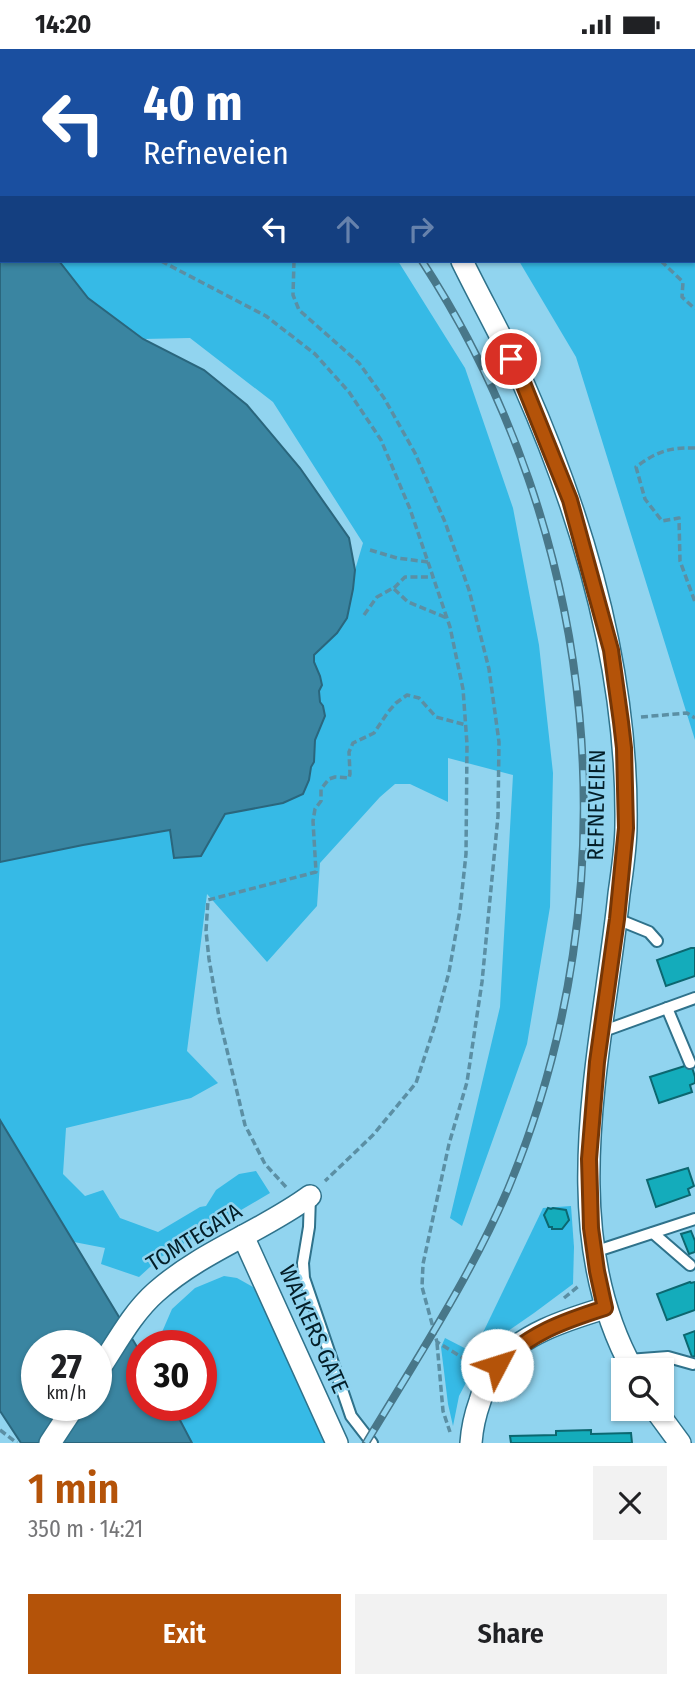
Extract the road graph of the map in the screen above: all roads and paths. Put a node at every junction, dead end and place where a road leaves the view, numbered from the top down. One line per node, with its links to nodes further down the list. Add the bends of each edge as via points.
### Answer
1 (165, 263): 8 (path, via 266,316 315,354 349,391 381,440)
2 (293, 263): 31 (path, via 293,295 299,310 359,363 384,398 415,453 445,522 489,669 499,742 498,816 482,982 467,1082 423,1264 422,1287)
3 (463, 263): 17 (street, REFNEVEIEN, via 523,383 570,500 611,650 624,748 626,828)
4 (663, 263): 5 (path, via 683,282 682,296)
5 (695, 309)
6 (695, 447): 11 (path, via 673,447 636,467 645,499 662,521 679,519 680,561)
7 (370, 550): 8 (path)
8 (428, 562): 9 (path)
9 (433, 577): 10 (path, via 405,577); 13 (path)
10 (393, 588): 12 (path, via 377,597); 13 (path, via 408,602)
11 (695, 602)
12 (364, 615)
13 (447, 618): 16 (path, via 463,688)
14 (632, 718): 15 (path, via 687,713)
15 (695, 718)
16 (466, 725): 23 (path, via 436,716 419,698 407,695 374,733 353,743 349,778 329,779 321,789 313,821 316,872 208,900 209,958 245,1125 265,1164); 24 (path, via 468,789 460,910 449,972 416,1083 373,1135)
17 (617, 919): 18 (lane, via 649,932); 21 (street, REFNEVEIEN)
18 (657, 941)
19 (695, 998): 20 (lane)
20 (667, 1008): 21 (lane); 22 (lane)
21 (601, 1032): 28 (street, REFNEVEIEN, via 589,1159)
22 (690, 1062)
23 (289, 1189)
24 (310, 1196): 27 (street, TOMTEGATA); 45 (lane, via 304,1278 351,1416)
25 (695, 1219): 26 (lane)
26 (653, 1233): 28 (lane); 29 (lane)
27 (243, 1236): 32 (street, TOMTEGATA, via 178,1273 154,1293); 44 (street, WALKERS GATE)
28 (594, 1252): 30 (street, REFNEVEIEN)
29 (690, 1265)
30 (605, 1308): 33 (street, REFNEVEIEN); 36 (street, via 537,1334)
31 (437, 1342): 36 (path, via 463,1358); 40 (path, via 443,1411)
32 (112, 1350)
33 (627, 1358)
34 (674, 1359): 35 (lane)
35 (693, 1364)
36 (497, 1365): 40 (street)
37 (64, 1421): 43 (street)
38 (664, 1421): 46 (street)
39 (0, 1430): 41 (path)
40 (462, 1440)
41 (17, 1442): 42 (path)
42 (8, 1443)
43 (50, 1443)
44 (337, 1443)
45 (372, 1443)
46 (680, 1443)

